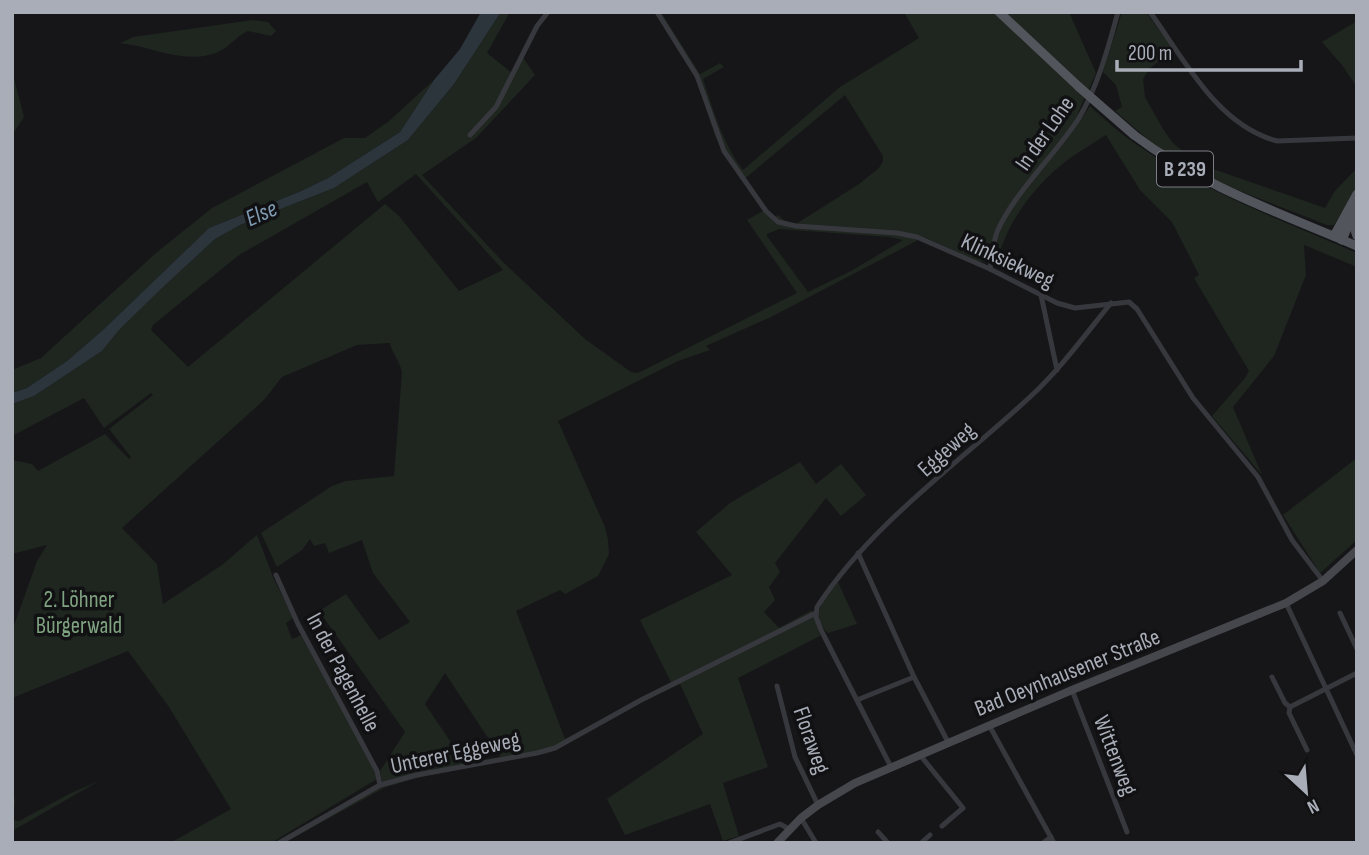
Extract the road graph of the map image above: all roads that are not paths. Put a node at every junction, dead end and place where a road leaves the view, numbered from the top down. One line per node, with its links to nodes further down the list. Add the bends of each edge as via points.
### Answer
1 (548, 12): 6 (street, via 496,107)
2 (657, 12): 14 (street, Klinksiekweg, via 697,76 724,151 778,222 916,237)
3 (999, 12): 12 (main road, B 239, bridge, via 1134,135 1170,160 1214,185)
4 (1118, 12): 14 (street, In der Lohe, via 1087,103 997,233)
5 (1150, 12): 7 (street, via 1206,90 1253,131 1277,141)
6 (470, 135)
7 (1357, 138)
8 (1357, 194): 12 (main road)
9 (1357, 205): 10 (main road)
10 (1351, 219): 11 (main road); 12 (main road)
11 (1357, 236)
12 (1338, 238): 13 (main road, B 239)
13 (1357, 246)
14 (990, 269): 15 (street, Klinksiekweg)
15 (1041, 295): 16 (street, Klinksiekweg, via 1075,308); 17 (street)
16 (1111, 303): 17 (street, Eggeweg); 21 (street, Klinksiekweg, via 1129,302 1137,309 1193,398 1258,477 1292,540)
17 (1057, 370): 19 (street, Eggeweg)
18 (1357, 550): 21 (main road, Bad Oeynhausener Straße)
19 (858, 553): 23 (street, Eggeweg); 27 (street)
20 (276, 575): 40 (street, In der Pagenhelle, via 377,771)
21 (1323, 581): 22 (main road, Bad Oeynhausener Straße)
22 (1286, 603): 30 (street); 31 (main road, Bad Oeynhausener Straße)
23 (816, 613): 32 (street); 40 (street, Unterer Eggeweg, via 555,748)
24 (1340, 614): 25 (street)
25 (1357, 649)
26 (1357, 673): 30 (street)
27 (914, 677): 32 (street); 35 (street)
28 (1272, 677): 33 (street)
29 (777, 686): 41 (street, Floraweg, via 795,757)
30 (1326, 688): 33 (street); 37 (street)
31 (1072, 690): 34 (main road, Bad Oeynhausener Straße); 46 (street, Wittenweg)
32 (857, 701): 39 (street)
33 (1290, 707): 36 (street)
34 (989, 725): 35 (main road, Bad Oeynhausener Straße); 48 (street)
35 (948, 742): 38 (main road, Bad Oeynhausener Straße)
36 (1307, 750)
37 (1356, 753)
38 (920, 755): 39 (main road, Bad Oeynhausener Straße); 43 (street, via 963,808)
39 (891, 767): 41 (main road, Bad Oeynhausener Straße)
40 (380, 785): 49 (street, Unterer Eggeweg)
41 (818, 804): 42 (main road, Bad Oeynhausener Straße)
42 (801, 818): 44 (main road, Bad Oeynhausener Straße); 52 (street)
43 (942, 826)
44 (789, 829): 50 (street, via 780,824); 51 (main road, Bad Oeynhausener Straße)
45 (878, 832): 53 (street)
46 (1127, 832)
47 (930, 835): 54 (street)
48 (1053, 840): 55 (street)
49 (279, 843)
50 (729, 843)
51 (777, 843)
52 (816, 843)
53 (887, 843)
54 (921, 843)
55 (1043, 843)

